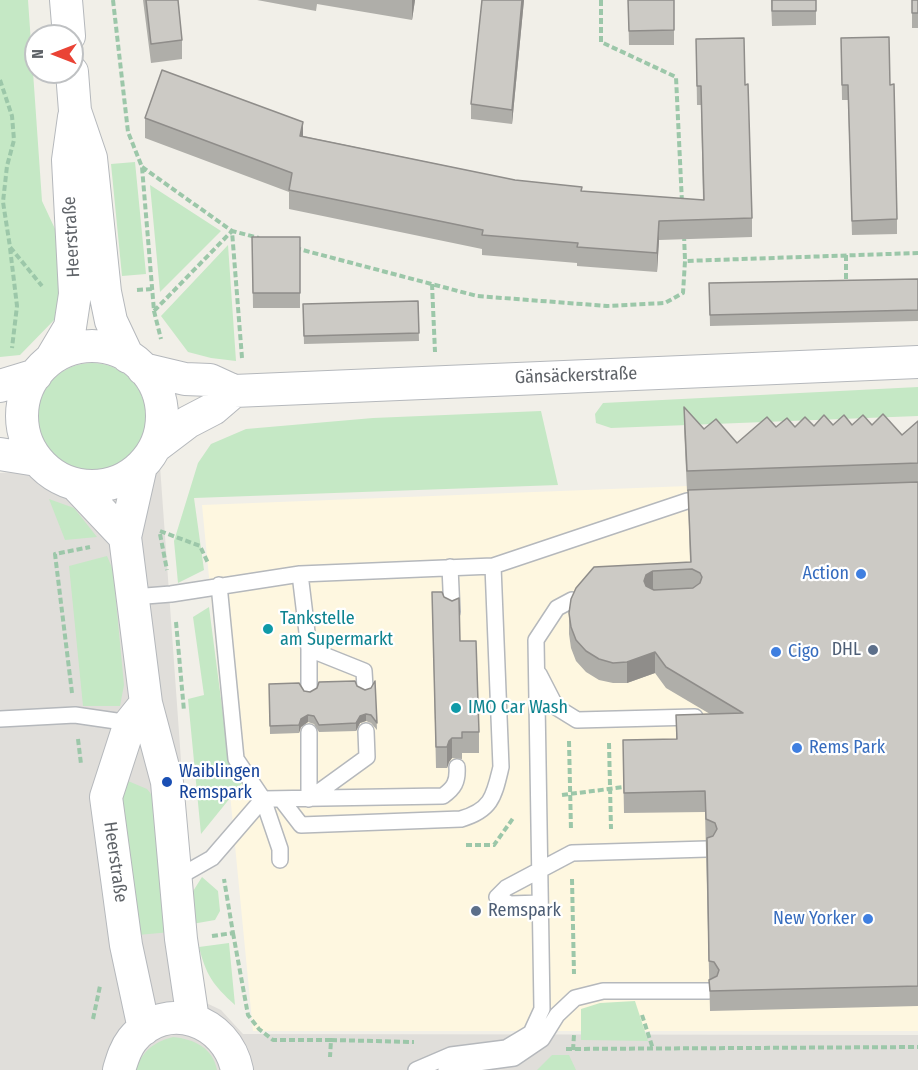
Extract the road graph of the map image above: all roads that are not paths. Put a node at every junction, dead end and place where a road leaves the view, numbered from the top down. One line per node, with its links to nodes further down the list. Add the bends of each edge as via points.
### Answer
1 (66, 0): 2 (street)
2 (68, 24)
3 (73, 84): 4 (street, Heerstraße)
4 (75, 111): 6 (street, Heerstraße, via 91,158 111,321); 7 (street, Heerstraße, via 68,160 75,294 70,327)
5 (918, 362): 8 (street, Gänsäckerstraße, via 437,382)
6 (136, 363): 7 (street, via 111,349 92,346 71,349); 8 (street, Gänsäckerstraße, via 185,379); 11 (street, via 154,384 160,402 161,425)
7 (43, 367): 9 (street); 12 (street, via 25,394 22,422)
8 (238, 378): 11 (street, via 213,409 188,422)
9 (0, 386)
10 (0, 454): 12 (street)
11 (148, 457): 13 (street, via 122,480 97,486); 15 (street, Heerstraße)
12 (37, 460): 13 (street, via 55,476)
13 (76, 485): 15 (street)
14 (722, 500): 16 (lane, via 687,501)
15 (112, 541): 20 (street, Heerstraße)
16 (493, 566): 17 (lane); 35 (lane, via 501,767 494,796 478,814 461,819 301,825)
17 (450, 567): 18 (lane); 22 (lane)
18 (300, 574): 19 (lane); 23 (lane)
19 (219, 585): 20 (lane); 34 (lane, via 236,759)
20 (133, 597): 27 (street, Heerstraße)
21 (572, 600): 24 (lane, via 557,608 536,640)
22 (452, 612)
23 (309, 649): 25 (lane, via 364,670); 26 (lane)
24 (536, 669): 28 (lane, via 555,707 577,720); 38 (lane)
25 (365, 688)
26 (309, 690)
27 (138, 713): 29 (lane); 39 (street, Heerstraße, via 167,782); 43 (street, Heerstraße, via 106,796 126,945)
28 (697, 717)
29 (0, 719)
30 (366, 731): 33 (lane, via 367,757)
31 (309, 732): 33 (lane)
32 (457, 767): 33 (lane, via 453,789 443,796)
33 (309, 799): 35 (lane)
34 (263, 800): 35 (lane); 37 (lane); 39 (lane, via 212,858)
35 (281, 800)
36 (707, 849): 38 (lane, via 572,853)
37 (280, 860)
38 (539, 869): 40 (lane); 40 (lane, via 497,897 510,904)
39 (175, 879): 42 (street, Heerstraße)
40 (540, 903): 46 (lane, via 542,1009 531,1033 506,1048 451,1055)
41 (709, 991): 47 (lane, via 603,991 575,998 557,1015 542,1039 514,1058)
42 (193, 1020): 43 (street, via 159,1021); 45 (street, via 210,1027 225,1040)
43 (144, 1029): 44 (street, via 123,1055)
44 (119, 1070)
45 (237, 1070)
46 (416, 1070)
47 (446, 1070)

